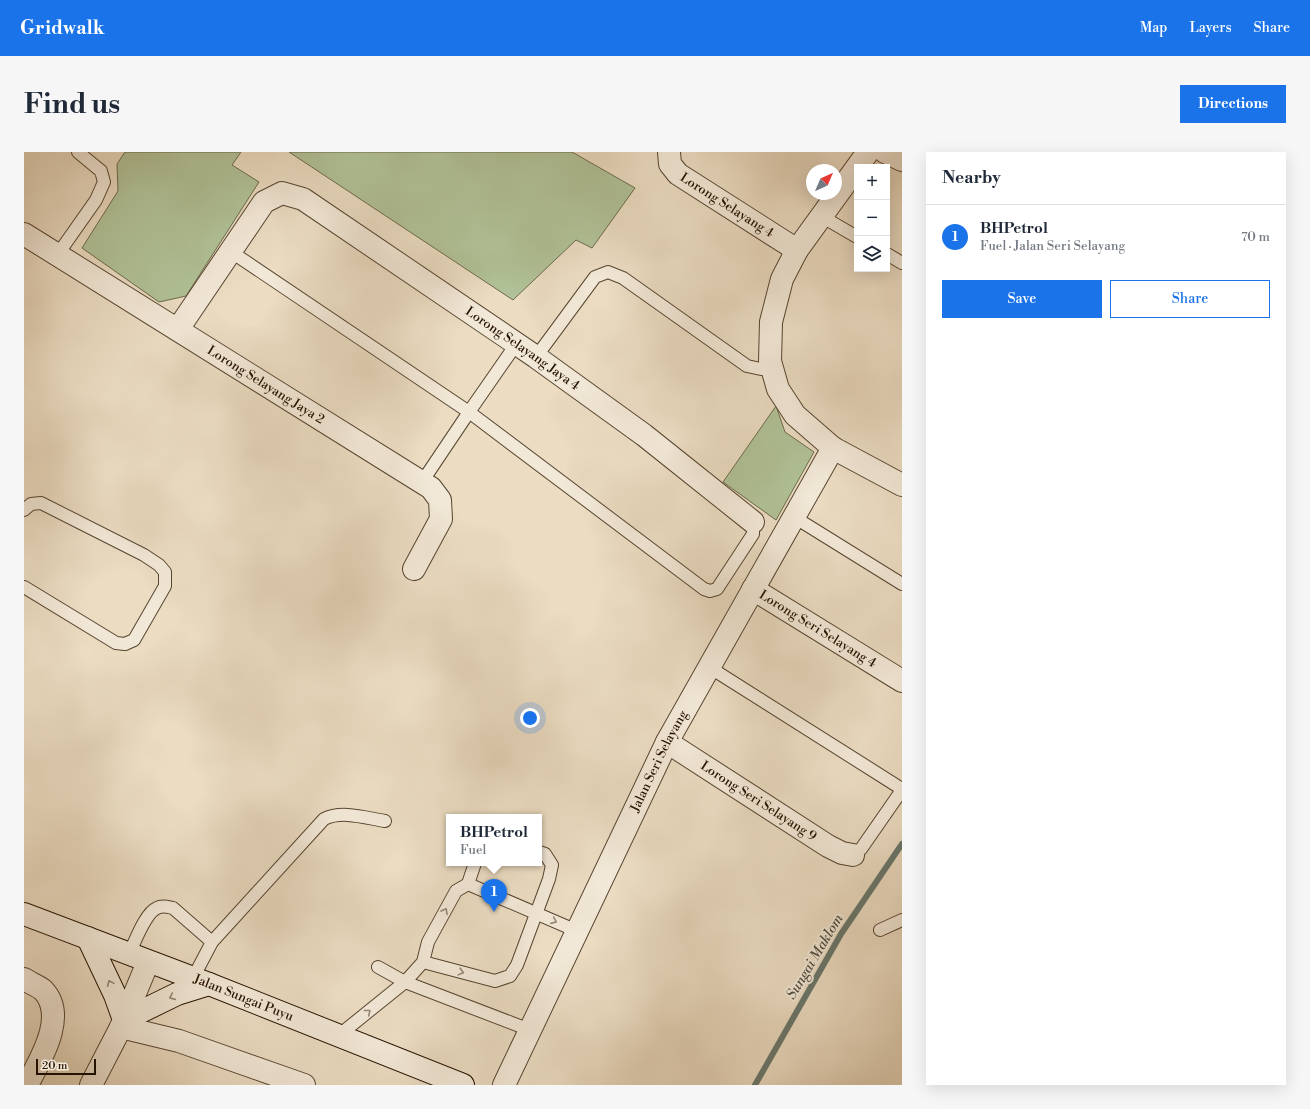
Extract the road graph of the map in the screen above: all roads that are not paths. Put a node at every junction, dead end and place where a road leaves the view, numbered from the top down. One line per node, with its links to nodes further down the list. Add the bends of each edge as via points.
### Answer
1 (78, 152): 11 (lane, via 101,170 104,182 96,200)
2 (669, 152): 9 (street, Lorong Selayang 4, via 670,164 678,174)
3 (868, 152): 6 (street)
4 (885, 152): 5 (street)
5 (902, 160)
6 (821, 216): 8 (lane); 9 (street)
7 (24, 234): 11 (street, Lorong Selayang Jaya 2)
8 (855, 236)
9 (797, 250): 17 (street, via 782,279 771,322)
10 (230, 251): 14 (street); 15 (street, Lorong Selayang Jaya 4, via 264,202 282,192 303,199); 18 (lane)
11 (58, 254): 14 (street, Lorong Selayang Jaya 2)
12 (890, 256): 13 (lane)
13 (902, 263)
14 (178, 329): 20 (street, Lorong Selayang Jaya 2)
15 (517, 343): 16 (street, Lorong Selayang Jaya 4); 18 (lane)
16 (536, 357): 17 (lane, via 595,277 608,272 623,278 747,366); 24 (street, Lorong Selayang Jaya 4, via 644,435)
17 (772, 369): 19 (street, via 778,388 795,415)
18 (469, 412): 20 (lane); 24 (lane, via 710,592 717,589 753,534)
19 (833, 448): 21 (street); 23 (street, Jalan Seri Selayang)
20 (422, 482): 25 (street, Lorong Selayang Jaya 2, via 431,488 440,500 441,519)
21 (902, 485)
22 (24, 510): 27 (lane, via 31,504 41,503 48,506 149,558 165,572 165,586 134,640 125,644 116,643)
23 (794, 517): 26 (lane); 28 (street, Jalan Seri Selayang)
24 (753, 522)
25 (414, 569)
26 (902, 584)
27 (24, 587)
28 (754, 589): 29 (street, Jalan Seri Selayang); 30 (street, Lorong Seri Selayang 4)
29 (709, 667): 31 (street, Jalan Seri Selayang); 32 (lane)
30 (902, 681)
31 (667, 742): 35 (street, Lorong Seri Selayang 9, via 828,846); 42 (street, Jalan Seri Selayang)
32 (902, 789): 35 (lane, via 861,849)
33 (385, 822): 44 (lane, via 340,814 324,819)
34 (542, 853): 39 (lane, via 552,865)
35 (853, 855)
36 (474, 866): 37 (lane)
37 (468, 884): 39 (lane); 46 (lane, one-way to 37, via 428,942 456,892)
38 (24, 914): 43 (street, Jalan Sungai Puyu)
39 (536, 914): 42 (lane, one-way to 42); 46 (lane, one-way to 39, via 494,981 510,976 517,965)
40 (902, 920): 41 (lane)
41 (880, 930)
42 (577, 932): 52 (street, Jalan Seri Selayang)
43 (88, 938): 45 (street, Jalan Sungai Puyu); 51 (street, one-way to 43, via 115,995)
44 (212, 942): 45 (lane, via 173,908 157,907 149,913); 49 (lane)
45 (138, 958): 49 (street, Jalan Sungai Puyu); 51 (street)
46 (424, 962): 50 (lane)
47 (378, 967): 50 (lane)
48 (24, 979): 54 (street, via 42,990 51,1004 54,1019 50,1037)
49 (201, 981): 51 (street, one-way to 51); 53 (street, Jalan Sungai Puyu)
50 (405, 982): 52 (lane); 53 (lane, one-way to 50)
51 (122, 1023): 55 (street); 56 (street)
52 (530, 1030): 58 (street, Jalan Seri Selayang)
53 (338, 1036): 57 (street, Jalan Sungai Puyu)
54 (27, 1082)
55 (91, 1085)
56 (304, 1085)
57 (463, 1085)
58 (504, 1085)

